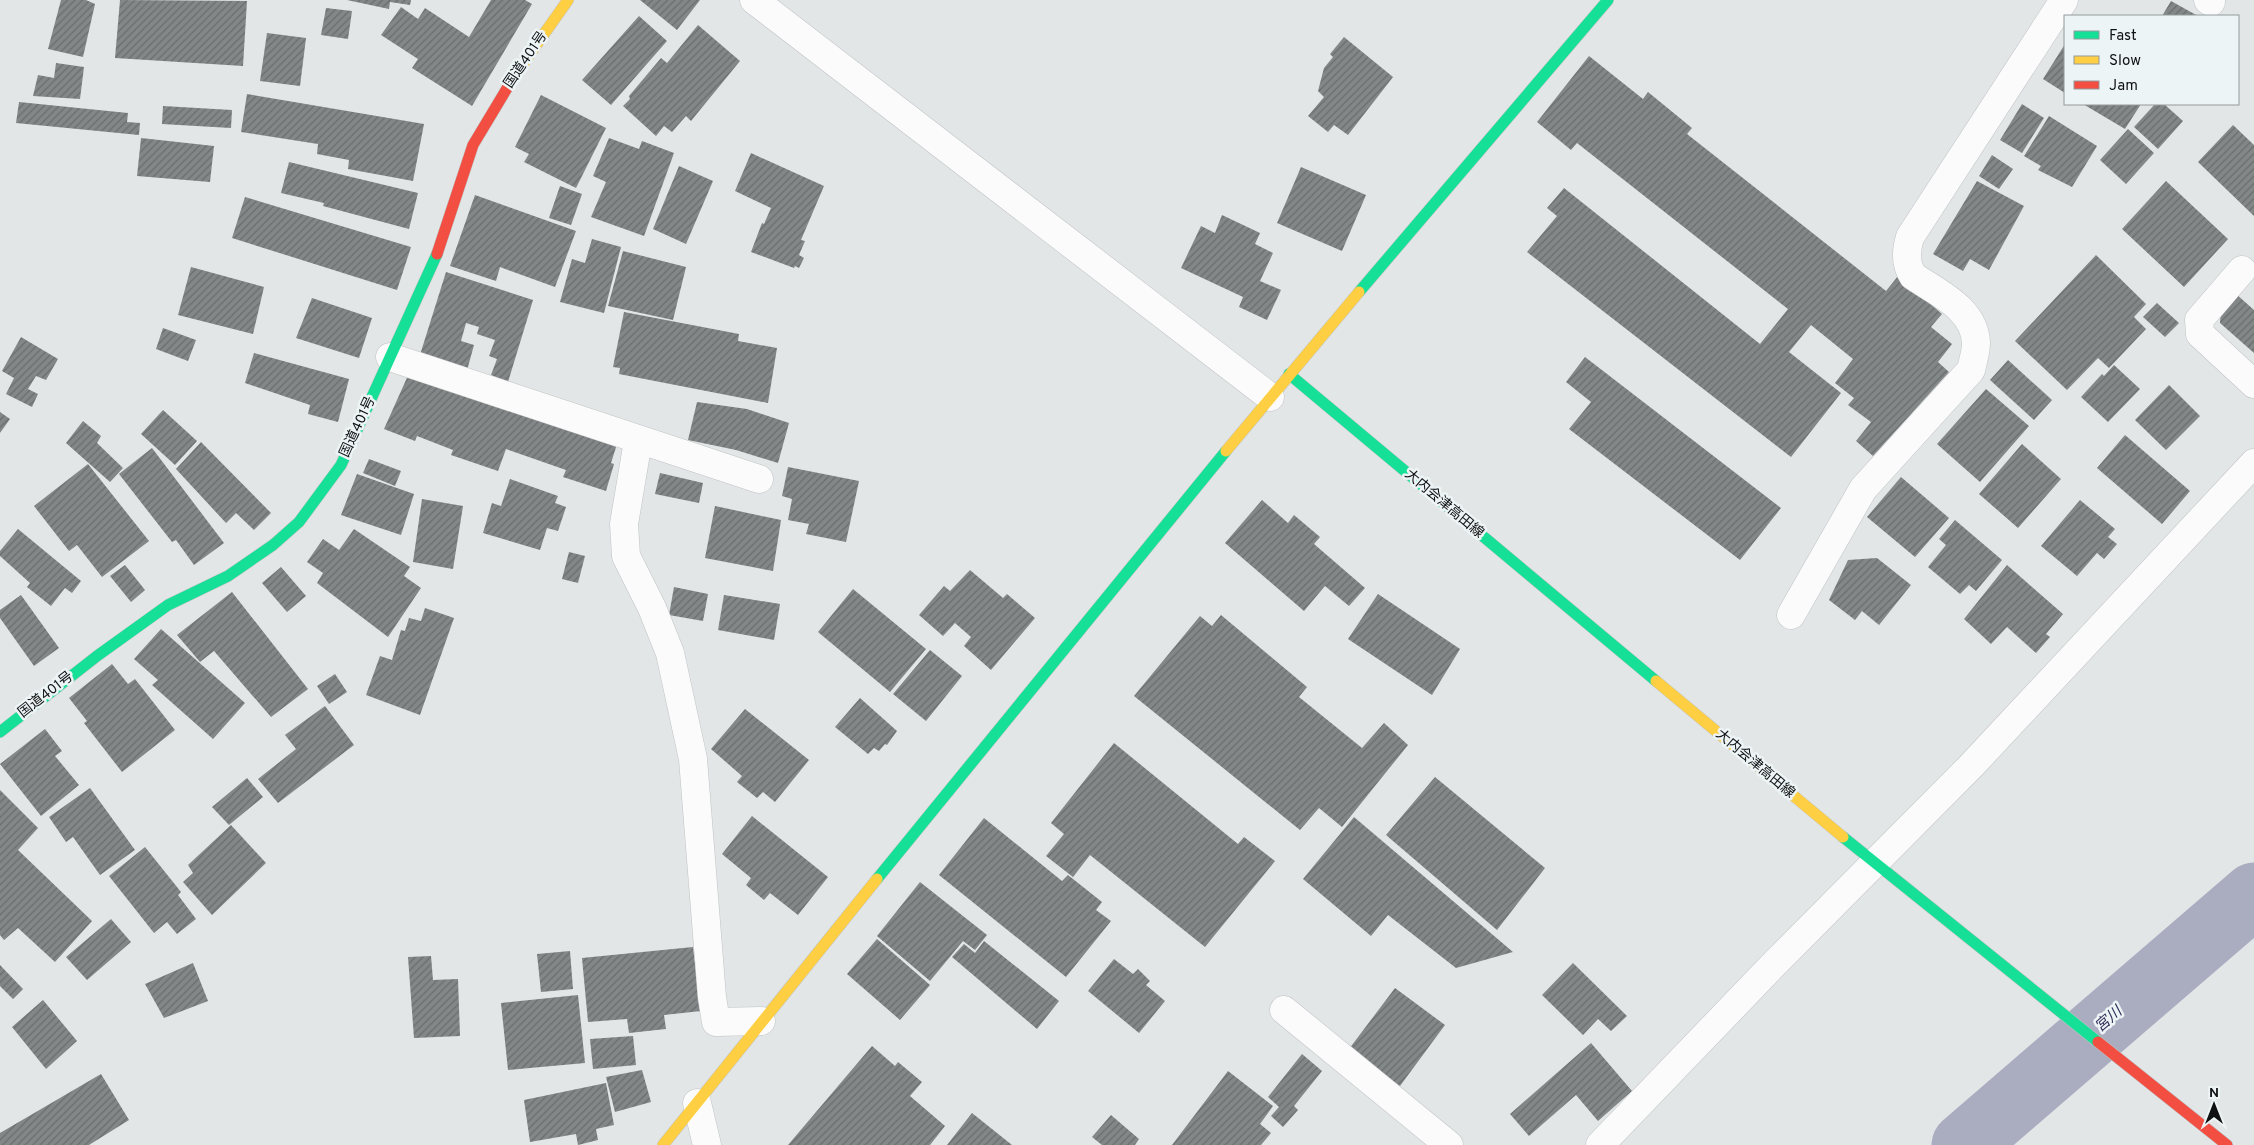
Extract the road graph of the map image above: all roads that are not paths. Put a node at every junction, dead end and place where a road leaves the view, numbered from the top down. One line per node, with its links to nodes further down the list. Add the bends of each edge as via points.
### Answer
1 (568, 0): 6 (main road, 国道401号, via 516,73 474,145 443,240)
2 (754, 0): 9 (street)
3 (1608, 0): 7 (main road)
4 (2064, 0): 13 (street, via 1910,237 1908,269 1913,276 1964,311 1974,326 1976,344 1971,370 1863,489)
5 (2242, 270): 8 (street, via 2199,320 2200,334)
6 (390, 357): 10 (street); 14 (main road, 国道401号, via 340,465 299,522 273,546 228,576 168,605)
7 (1289, 374): 9 (main road); 15 (main road, 大内会津高田線)
8 (2254, 384)
9 (1270, 397): 17 (main road)
10 (638, 441): 12 (street); 17 (street, via 624,524 626,556 670,653 693,759 716,1022)
11 (2254, 463): 15 (street, via 1971,766)
12 (759, 479)
13 (1791, 615)
14 (0, 732)
15 (1884, 872): 22 (street); 23 (main road, 大内会津高田線)
16 (1284, 1010): 21 (street)
17 (761, 1021): 18 (main road)
18 (697, 1103): 19 (main road); 20 (street)
19 (663, 1145)
20 (707, 1145)
21 (1449, 1145)
22 (1600, 1145)
23 (2227, 1145)

